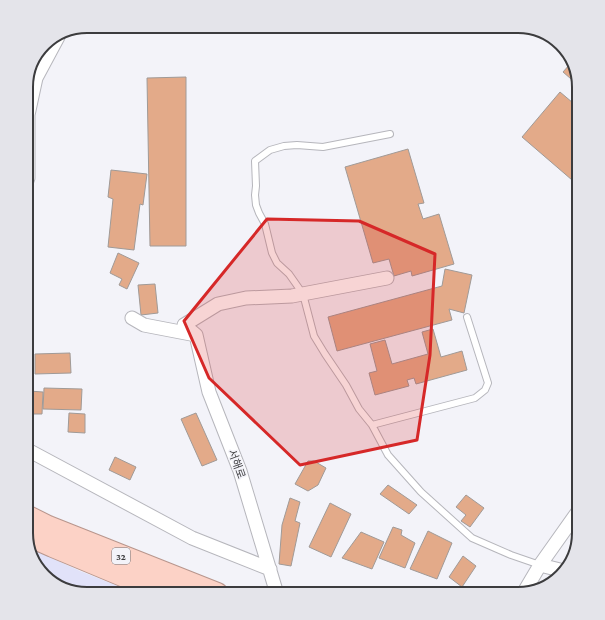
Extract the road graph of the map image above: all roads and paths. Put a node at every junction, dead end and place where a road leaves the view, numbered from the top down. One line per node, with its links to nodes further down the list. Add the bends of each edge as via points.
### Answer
1 (54, 45): 2 (street, via 36,78)
2 (33, 92)
3 (390, 134): 5 (lane, via 323,148 284,146 270,150 254,161 256,205 265,224 272,253 277,263 289,274)
4 (387, 278): 5 (street, 서해로)
5 (303, 294): 8 (street, 서해로, via 246,298 218,304 184,325); 9 (lane, via 314,336 359,409)
6 (467, 317): 9 (lane, via 488,383 485,390 475,398)
7 (132, 318): 8 (street, via 144,325)
8 (196, 335): 15 (street, 서해로, via 209,392 240,471)
9 (372, 425): 14 (lane, via 388,454 421,492 472,538)
10 (33, 453): 15 (street, via 192,538)
11 (33, 520): 19 (highway, 32)
12 (572, 520): 14 (street)
13 (33, 537): 18 (highway, 32)
14 (540, 565): 16 (street); 17 (street)
15 (270, 569): 20 (street, 서해로)
16 (558, 569)
17 (527, 586)
18 (151, 587)
19 (199, 587)
20 (275, 587)

